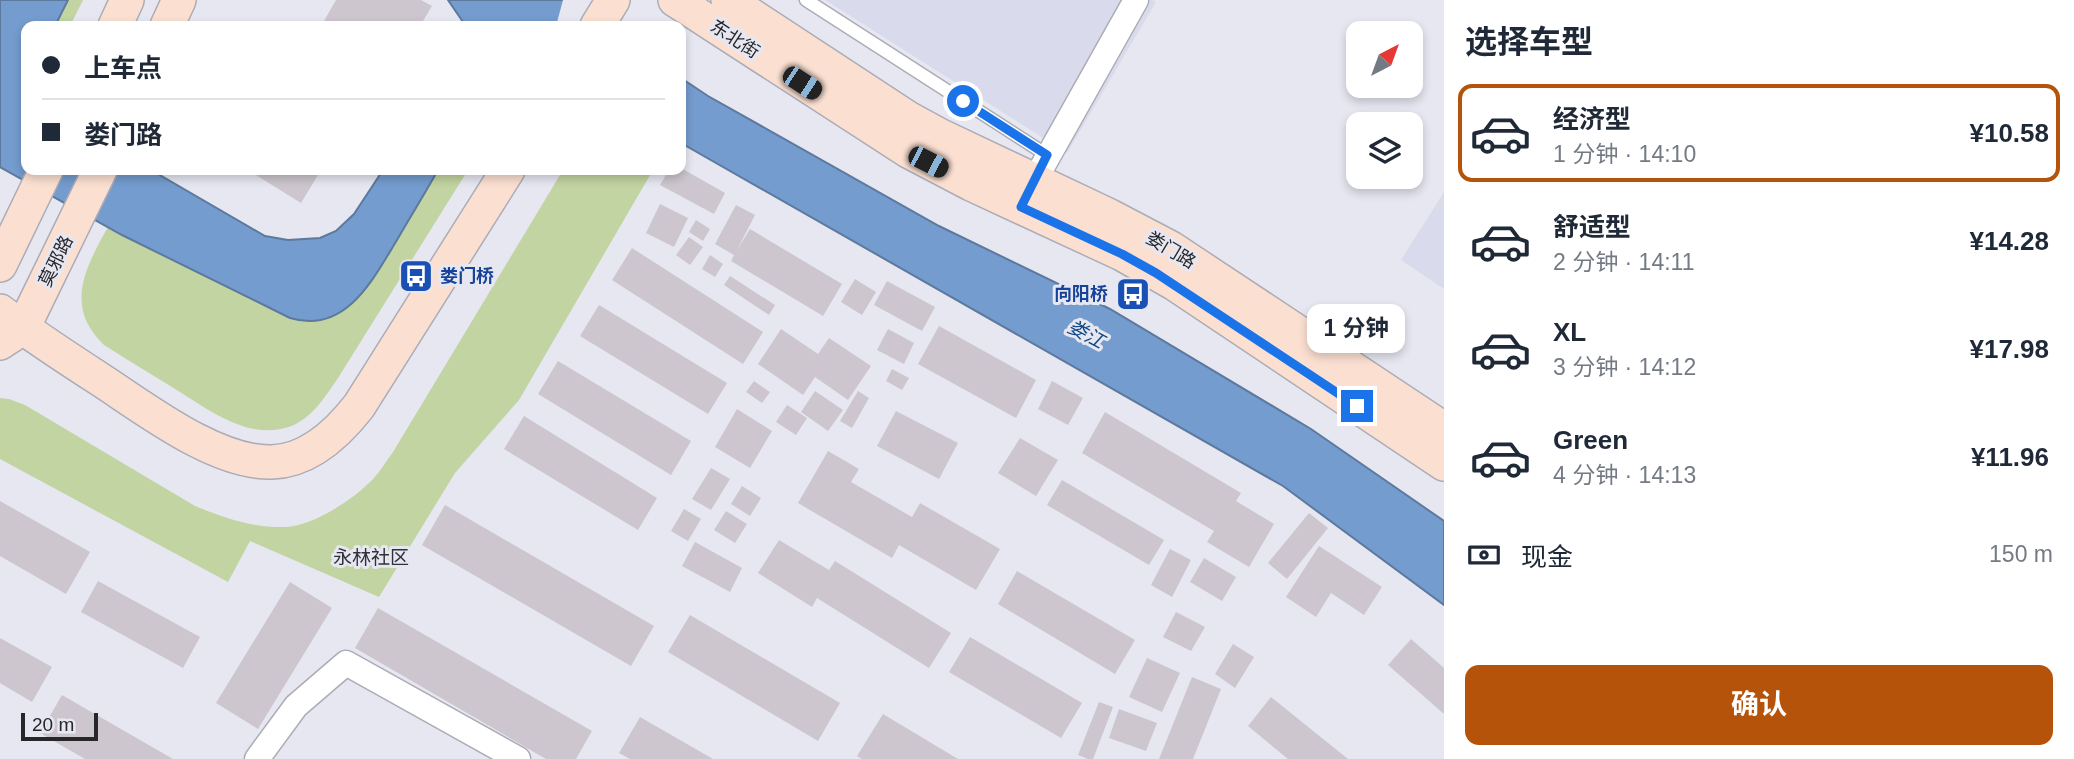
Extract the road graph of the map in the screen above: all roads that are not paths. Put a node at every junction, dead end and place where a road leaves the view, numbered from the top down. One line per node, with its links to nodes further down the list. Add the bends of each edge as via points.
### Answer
1 (127, 0): 8 (main road)
2 (179, 0): 9 (main road)
3 (613, 0): 10 (main road)
4 (675, 0): 11 (main road, 东北街)
5 (728, 0): 11 (main road, 东北街)
6 (806, 0): 15 (lane)
7 (1136, 0): 15 (street)
8 (117, 21)
9 (169, 21)
10 (600, 21)
11 (874, 112): 15 (main road, 娄门路, via 928,162)
12 (44, 175): 16 (main road)
13 (98, 175): 17 (main road, 莫邪路, via 67,239)
14 (505, 175): 17 (main road, via 359,406 339,429 298,457 248,460 207,446)
15 (1034, 181): 18 (main road, 娄门路, via 1171,248); 19 (main road, 娄门路, via 1122,254 1175,284)
16 (0, 265)
17 (8, 327)
18 (1444, 429)
19 (1444, 464)
20 (257, 759): 21 (street, via 296,706 346,663)
21 (518, 759)

